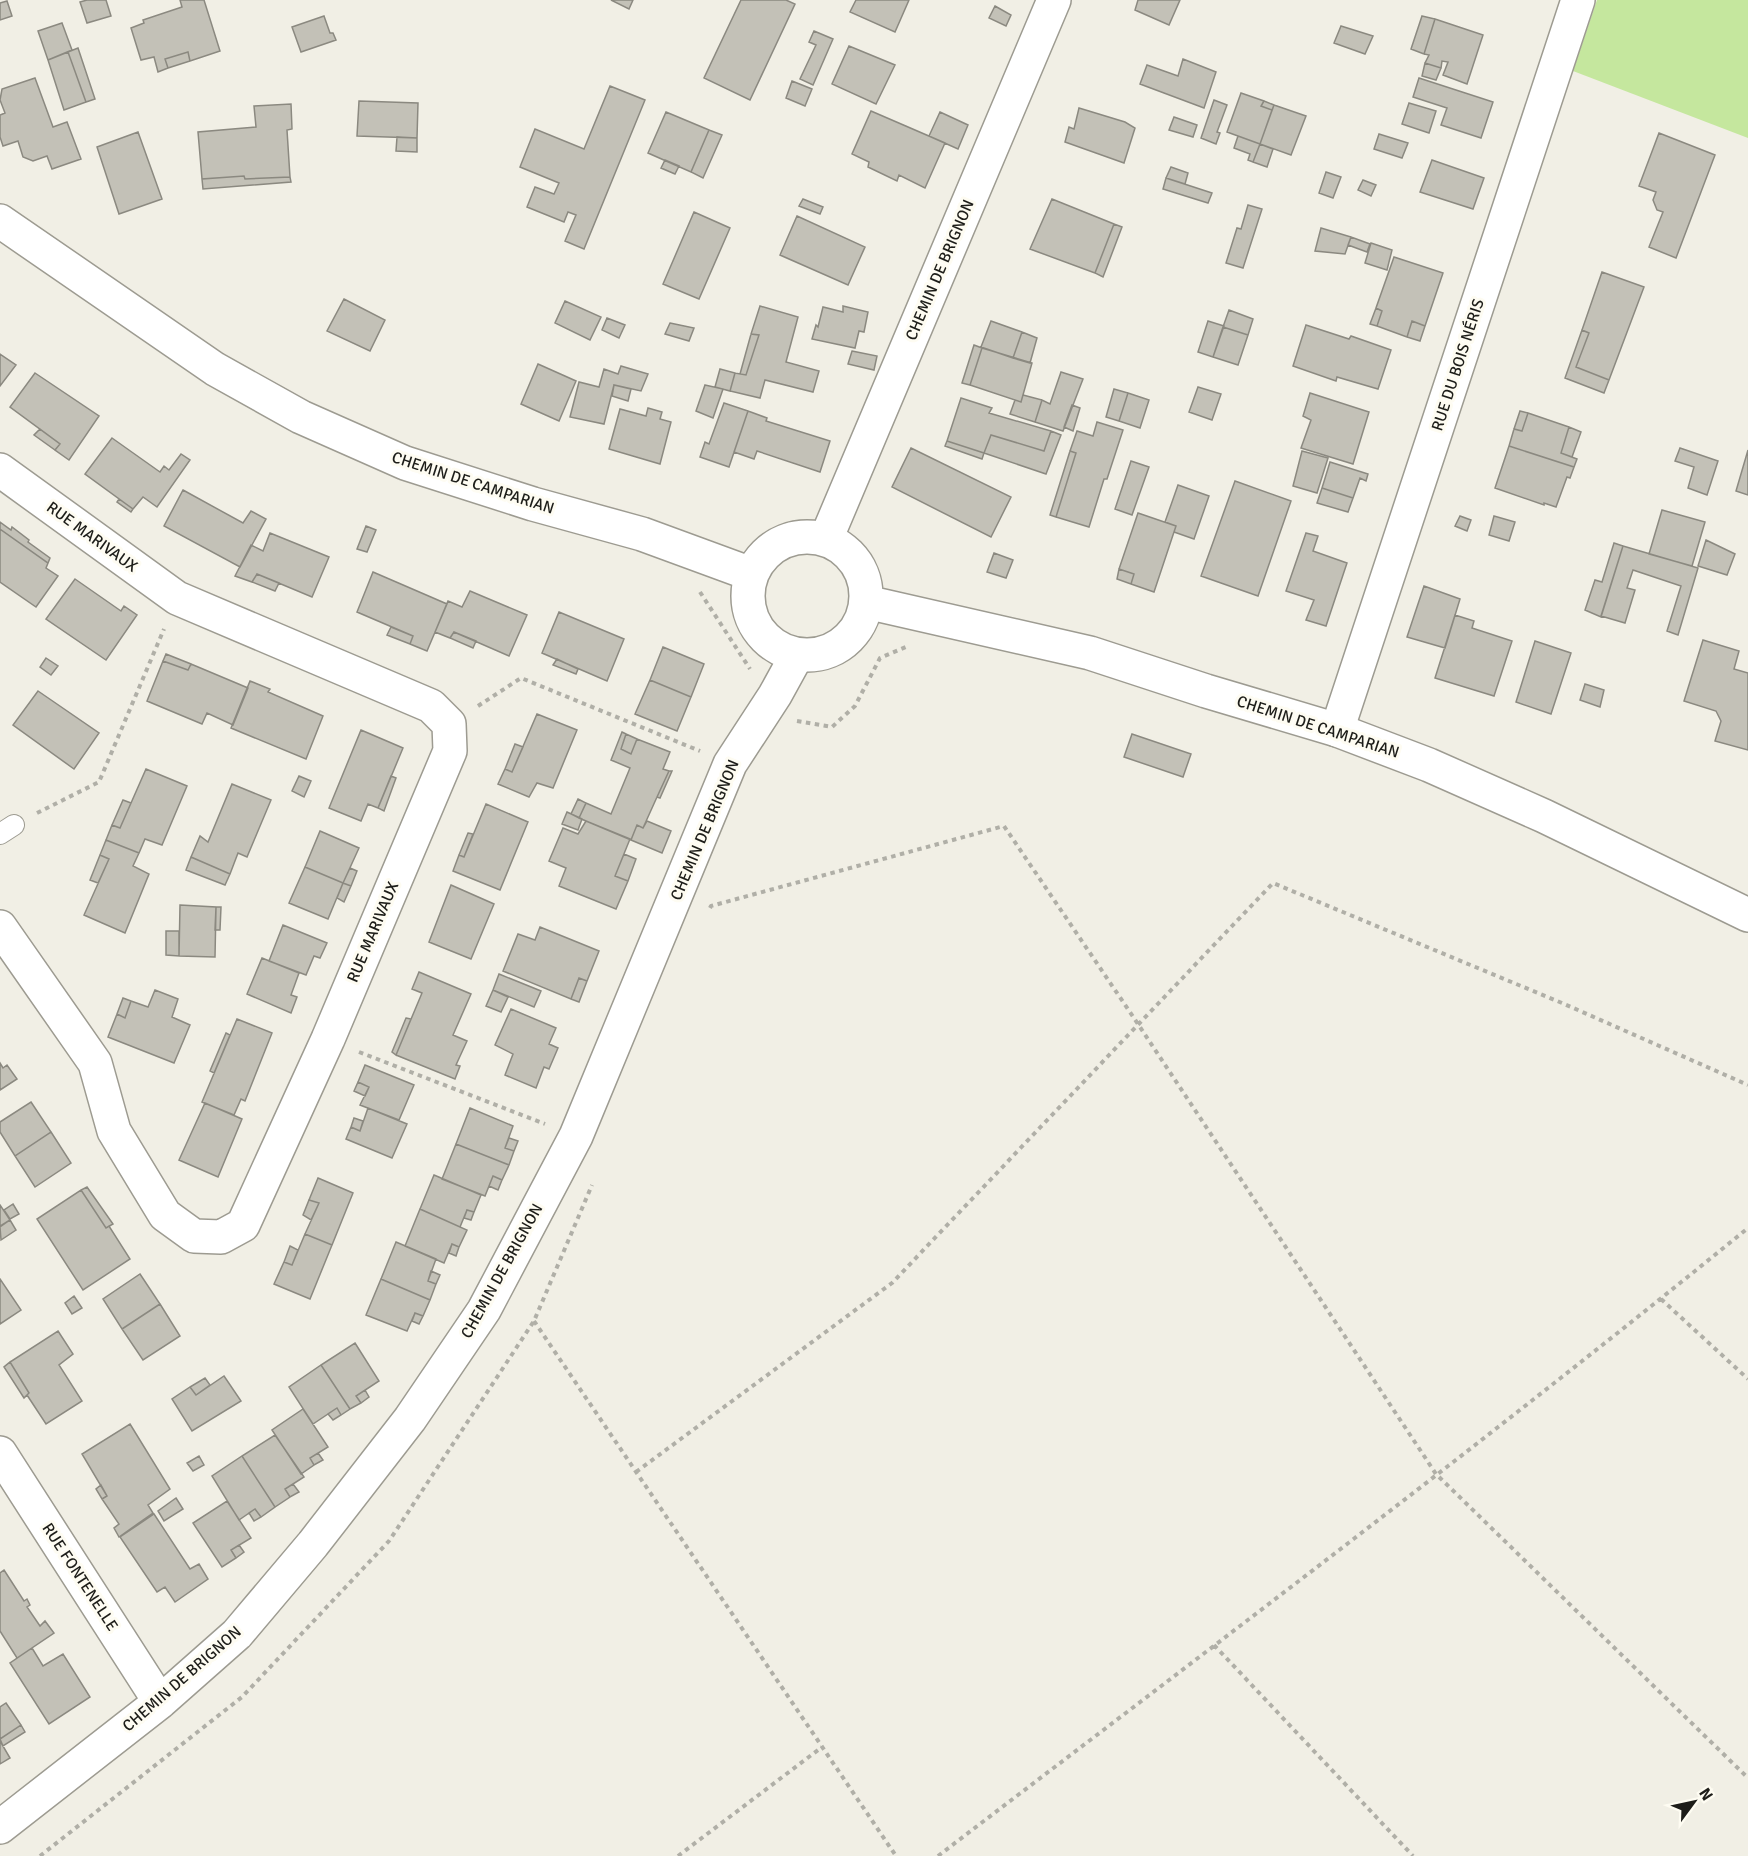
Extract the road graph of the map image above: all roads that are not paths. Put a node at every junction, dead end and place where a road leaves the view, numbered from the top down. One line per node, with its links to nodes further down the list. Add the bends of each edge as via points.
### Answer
1 (1054, 0): 5 (street, CHEMIN DE BRIGNON)
2 (1578, 0): 9 (street, RUE DU BOIS NÉRIS)
3 (0, 221): 6 (street, CHEMIN DE CAMPARIAN, via 215,369 302,417 405,463 642,534)
4 (0, 470): 11 (street, RUE MARIVAUX, via 177,598 431,706 449,724 450,751 328,1039 243,1225 221,1237 195,1236 165,1215 114,1131 95,1063)
5 (826, 539): 6 (street, via 790,538 774,545); 7 (street, via 844,549 857,563 865,582)
6 (751, 574): 8 (street, via 747,591 754,625 765,639)
7 (866, 602): 8 (street, via 861,621 835,649 816,655); 9 (street, CHEMIN DE CAMPARIAN, via 1090,653)
8 (796, 654): 13 (street, CHEMIN DE BRIGNON, via 775,695 730,764 576,1136 484,1310 410,1419 313,1544 237,1634)
9 (1337, 730): 10 (street, CHEMIN DE CAMPARIAN, via 1544,816)
10 (1748, 915)
11 (0, 927)
12 (0, 1453): 13 (street, RUE FONTENELLE)
13 (160, 1702): 14 (street, CHEMIN DE BRIGNON)
14 (0, 1827)

